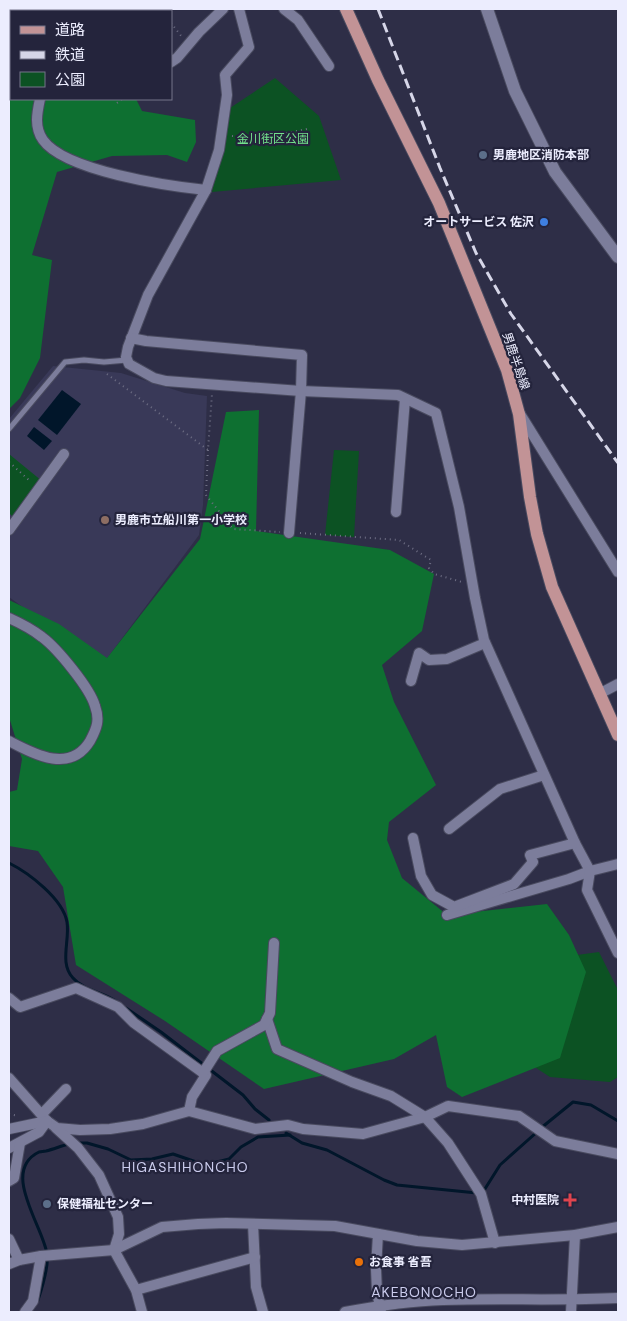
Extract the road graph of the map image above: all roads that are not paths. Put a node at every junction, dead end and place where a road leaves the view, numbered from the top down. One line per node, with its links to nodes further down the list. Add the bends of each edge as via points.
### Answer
1 (223, 9): 6 (street)
2 (239, 9): 9 (street, via 249,47 225,75 227,95 219,150)
3 (284, 9): 7 (street, via 298,20)
4 (346, 9): 15 (main road, 男鹿半島線, via 439,203 507,370)
5 (487, 9): 10 (street, via 515,91 555,172)
6 (172, 61)
7 (329, 66)
8 (40, 100): 9 (street, via 37,127 42,140 57,154 102,171)
9 (206, 190): 11 (street, via 148,295)
10 (618, 257)
11 (131, 338): 12 (street); 13 (street, via 302,355)
12 (128, 360): 13 (street, via 128,364 166,381); 16 (lane, via 65,362)
13 (301, 391): 14 (street, via 398,395); 20 (street)
14 (405, 399): 18 (street); 23 (street, via 436,413 459,507)
15 (519, 414): 21 (street); 26 (main road, 男鹿半島線, via 537,534 552,588)
16 (9, 429)
17 (64, 454): 19 (street)
18 (396, 512)
19 (9, 530)
20 (289, 533)
21 (618, 572)
22 (9, 618): 28 (street, via 54,648 90,693 99,722 84,750 60,760 39,756)
23 (485, 643): 24 (street, via 447,659 429,660 418,653); 29 (street)
24 (411, 681)
25 (618, 684): 26 (street)
26 (599, 694): 27 (main road, 男鹿半島線)
27 (618, 735)
28 (9, 741)
29 (544, 775): 30 (street, via 500,789); 32 (street)
30 (449, 829)
31 (413, 838): 32 (street, via 421,876 432,895 454,907 514,884 533,862 530,855)
32 (575, 843): 34 (street)
33 (618, 864): 34 (street)
34 (590, 871): 35 (street); 37 (street, via 586,890)
35 (448, 915)
36 (274, 943): 39 (street)
37 (618, 953)
38 (9, 998): 40 (street, via 20,1007 76,988 118,1007 134,1023)
39 (267, 1019): 40 (street, via 264,1025 218,1051); 44 (street, via 277,1049 391,1096)
40 (203, 1073): 43 (street, via 206,1075 192,1097)
41 (9, 1078): 45 (street)
42 (66, 1089): 45 (street)
43 (189, 1111): 44 (street, via 255,1129 288,1125 363,1134); 46 (street, via 110,1129)
44 (424, 1117): 50 (street, via 448,1106 519,1116 555,1141); 57 (street, via 448,1143 481,1194)
45 (45, 1118): 46 (street); 47 (street); 48 (street, via 39,1132)
46 (56, 1128): 58 (street, via 100,1175 118,1217 119,1234)
47 (9, 1129)
48 (20, 1143): 49 (street); 51 (street, via 14,1178)
49 (9, 1148)
50 (618, 1154)
51 (9, 1181)
52 (253, 1224): 54 (street, via 335,1226); 58 (street, via 162,1227); 60 (street)
53 (618, 1227): 55 (street)
54 (378, 1234): 57 (street, via 462,1245); 66 (street, via 376,1269)
55 (575, 1235): 57 (street); 65 (street)
56 (9, 1239): 61 (street)
57 (495, 1243)
58 (114, 1250): 59 (street); 63 (street)
59 (41, 1256): 61 (street); 67 (street, via 33,1301)
60 (255, 1257): 63 (street); 69 (street, via 256,1287)
61 (19, 1260): 62 (street)
62 (9, 1264)
63 (136, 1290): 68 (street)
64 (618, 1298): 65 (street)
65 (572, 1300): 66 (street, via 442,1300); 71 (street)
66 (381, 1309): 70 (street)
67 (25, 1312)
68 (142, 1312)
69 (263, 1312)
70 (345, 1312)
71 (572, 1312)

